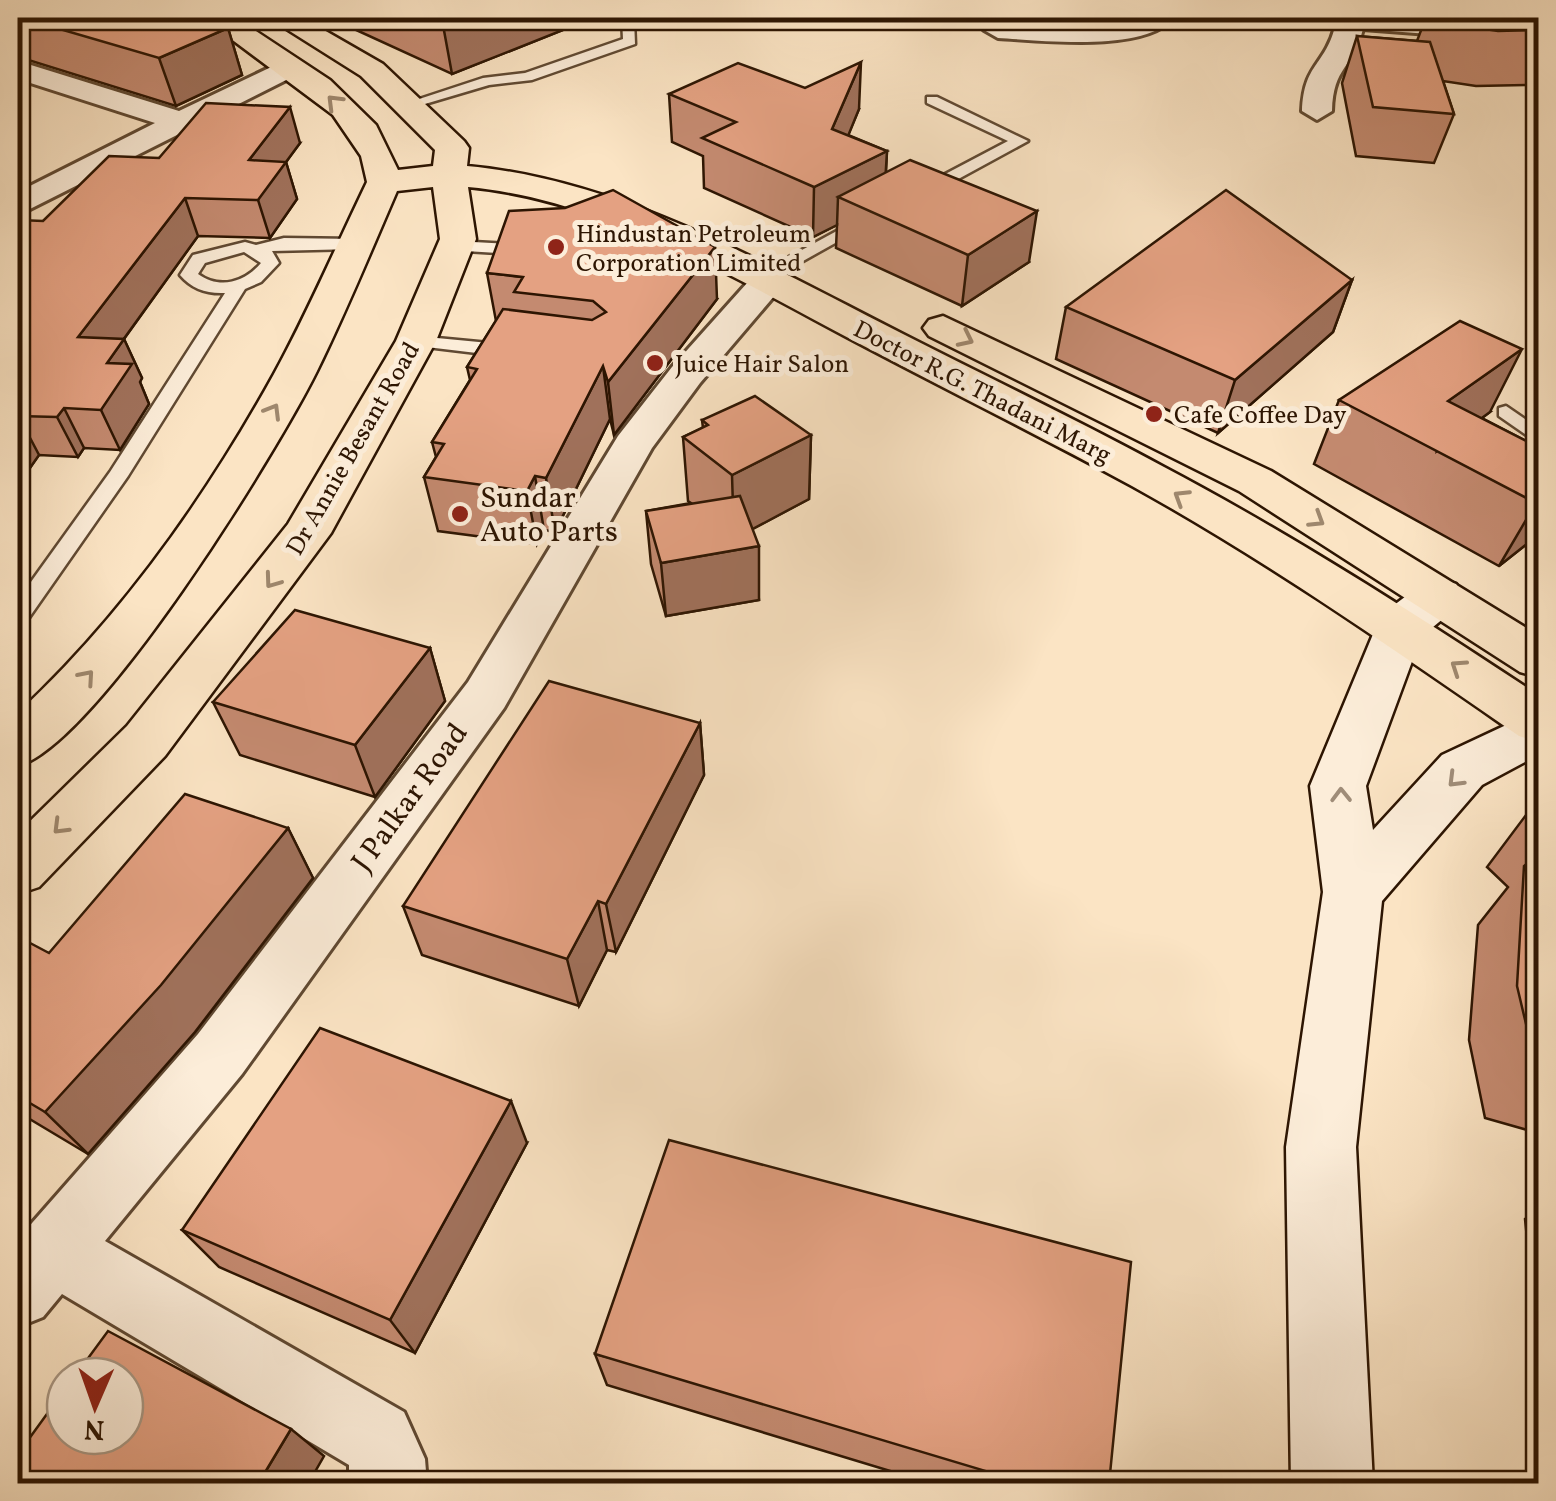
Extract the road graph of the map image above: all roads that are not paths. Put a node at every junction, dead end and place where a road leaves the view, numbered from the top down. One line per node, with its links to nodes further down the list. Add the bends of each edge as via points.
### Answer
1 (217, 18): 8 (main road)
2 (283, 18): 11 (main road, via 349,54)
3 (1159, 18): 7 (street, via 1094,32)
4 (1339, 19): 6 (street); 12 (street, via 1343,51 1318,80)
5 (627, 20): 11 (lane, via 630,41 527,76)
6 (1438, 22)
7 (998, 30)
8 (292, 66): 13 (street); 15 (main road, one-way to 8, via 328,94)
9 (18, 70): 13 (street)
10 (932, 100): 16 (lane, via 1020,141)
11 (408, 105): 14 (main road)
12 (1317, 111)
13 (182, 122): 17 (street)
14 (451, 161): 15 (main road, Doctor R.G. Thadani Marg); 19 (main road, Doctor R.G. Thadani Marg); 20 (main road); 24 (main road, Doctor R.G. Thadani Marg, via 514,154 612,178 713,216)
15 (382, 168): 21 (main road)
16 (901, 203)
17 (18, 206)
18 (884, 212): 24 (lane)
19 (602, 213): 20 (main road, via 506,208); 24 (main road, Doctor R.G. Thadani Marg)
20 (456, 242): 22 (lane, via 486,250); 26 (main road, Dr Annie Besant Road)
21 (355, 244): 23 (lane, via 284,243); 35 (main road, one-way to 21, via 84,682 193,542 295,374)
22 (544, 248)
23 (258, 250): 25 (lane, via 270,263 266,272); 25 (lane, via 212,252 190,267 194,282 206,287)
24 (783, 269): 30 (main road, Doctor R.G. Thadani Marg, via 1152,478); 38 (street, J Palkar Road, via 686,375 633,445 486,694 220,1054)
25 (239, 285): 31 (lane, via 118,476)
26 (416, 341): 27 (lane); 36 (main road, Dr Annie Besant Road, one-way to 36, via 307,533 248,616 146,741)
27 (522, 353)
28 (1506, 412): 29 (lane)
29 (1538, 436)
30 (1419, 612): 32 (main road, Doctor R.G. Thadani Marg); 33 (main road, Doctor R.G. Thadani Marg, one-way to 30); 37 (street, one-way to 30, via 1338,786)
31 (18, 616)
32 (1538, 658)
33 (1538, 722)
34 (1538, 731): 37 (street, one-way to 37, via 1462,770)
35 (18, 745)
36 (18, 870)
37 (1353, 892): 40 (street, via 1321,1147)
38 (35, 1271): 39 (street, via 378,1440)
39 (388, 1484)
40 (1332, 1484)

